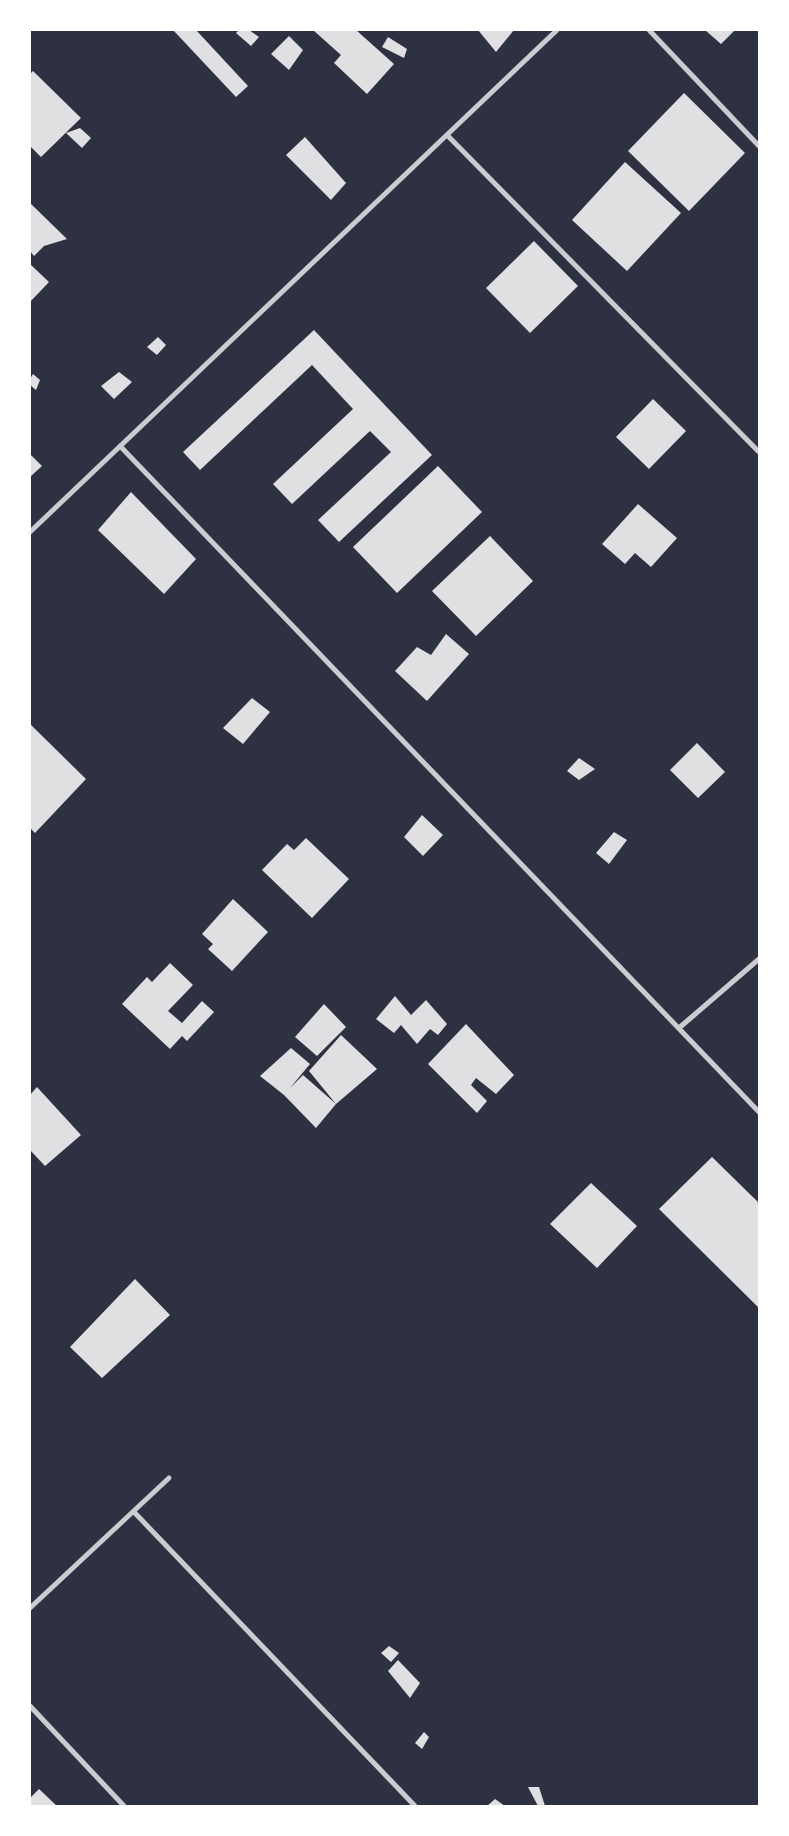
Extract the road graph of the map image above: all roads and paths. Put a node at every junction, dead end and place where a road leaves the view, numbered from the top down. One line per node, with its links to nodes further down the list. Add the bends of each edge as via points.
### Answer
1 (557, 30): 3 (street)
2 (649, 30): 4 (street)
3 (447, 135): 5 (street); 6 (street)
4 (759, 146)
5 (120, 446): 7 (street); 9 (street)
6 (759, 452)
7 (30, 532)
8 (759, 959): 9 (street)
9 (679, 1028): 10 (street)
10 (759, 1112)
11 (170, 1478): 12 (street)
12 (134, 1512): 13 (street); 16 (street)
13 (30, 1608)
14 (30, 1706): 15 (street)
15 (124, 1806)
16 (415, 1806)

